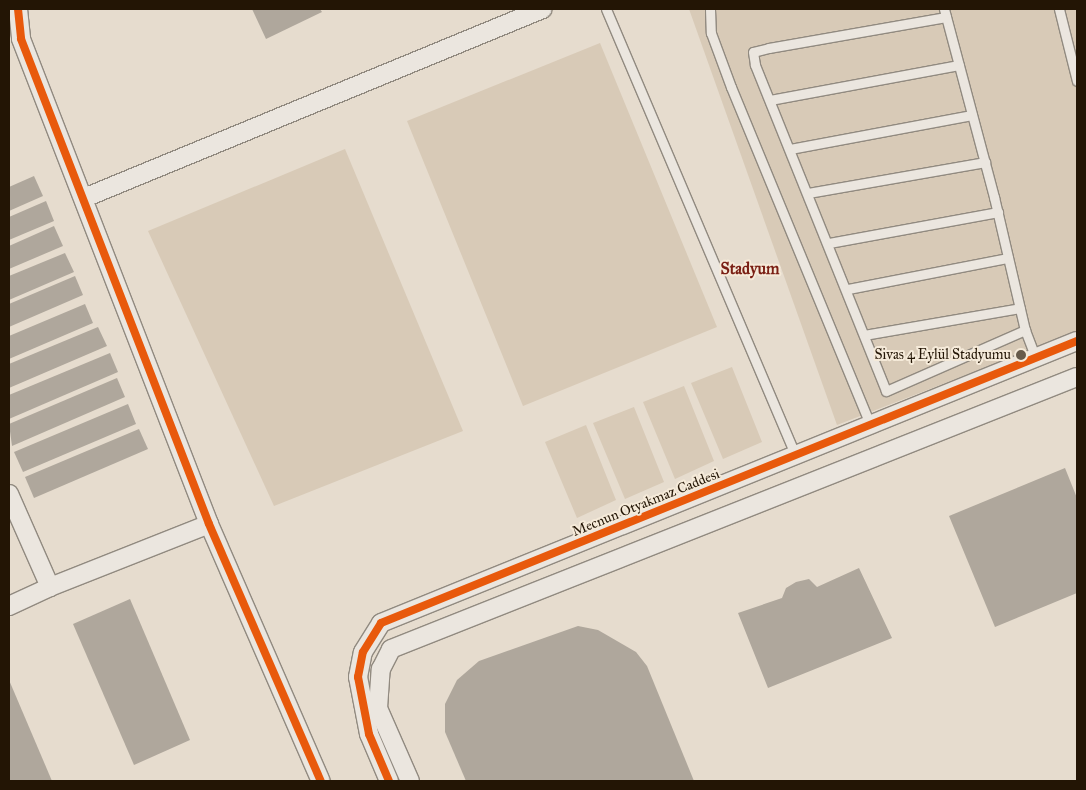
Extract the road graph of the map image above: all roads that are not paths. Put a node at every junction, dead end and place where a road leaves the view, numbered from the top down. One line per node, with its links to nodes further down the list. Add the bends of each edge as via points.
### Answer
1 (18, 9): 15 (street, via 21,39)
2 (543, 9): 15 (street)
3 (606, 9): 27 (lane)
4 (710, 9): 26 (lane, via 711,33)
5 (1059, 9): 7 (lane)
6 (945, 13): 8 (lane); 10 (lane, via 753,52)
7 (1074, 53): 9 (lane)
8 (959, 65): 10 (lane); 11 (lane)
9 (1077, 81)
10 (770, 100): 12 (lane)
11 (972, 115): 12 (lane); 13 (lane)
12 (790, 149): 14 (lane)
13 (985, 162): 14 (lane); 16 (lane)
14 (808, 193): 17 (lane)
15 (84, 198): 29 (street)
16 (998, 212): 17 (lane); 18 (lane)
17 (829, 243): 19 (lane)
18 (1008, 258): 19 (lane); 20 (lane)
19 (848, 289): 22 (lane)
20 (1020, 308): 21 (lane); 22 (lane)
21 (1025, 330): 22 (lane, via 886,391); 24 (lane)
22 (864, 335)
23 (1077, 341): 24 (street, Mecnun Otyakmaz Caddesi)
24 (1036, 358): 26 (street, Mecnun Otyakmaz Caddesi)
25 (1077, 377): 34 (street, via 391,649 381,669 378,708)
26 (872, 426): 27 (street, Mecnun Otyakmaz Caddesi)
27 (796, 456): 33 (street, Mecnun Otyakmaz Caddesi, via 381,623 362,652 358,677 369,734)
28 (9, 494): 30 (street)
29 (209, 524): 30 (street); 32 (street)
30 (50, 587): 31 (street)
31 (9, 606)
32 (321, 781)
33 (389, 781)
34 (410, 781)

